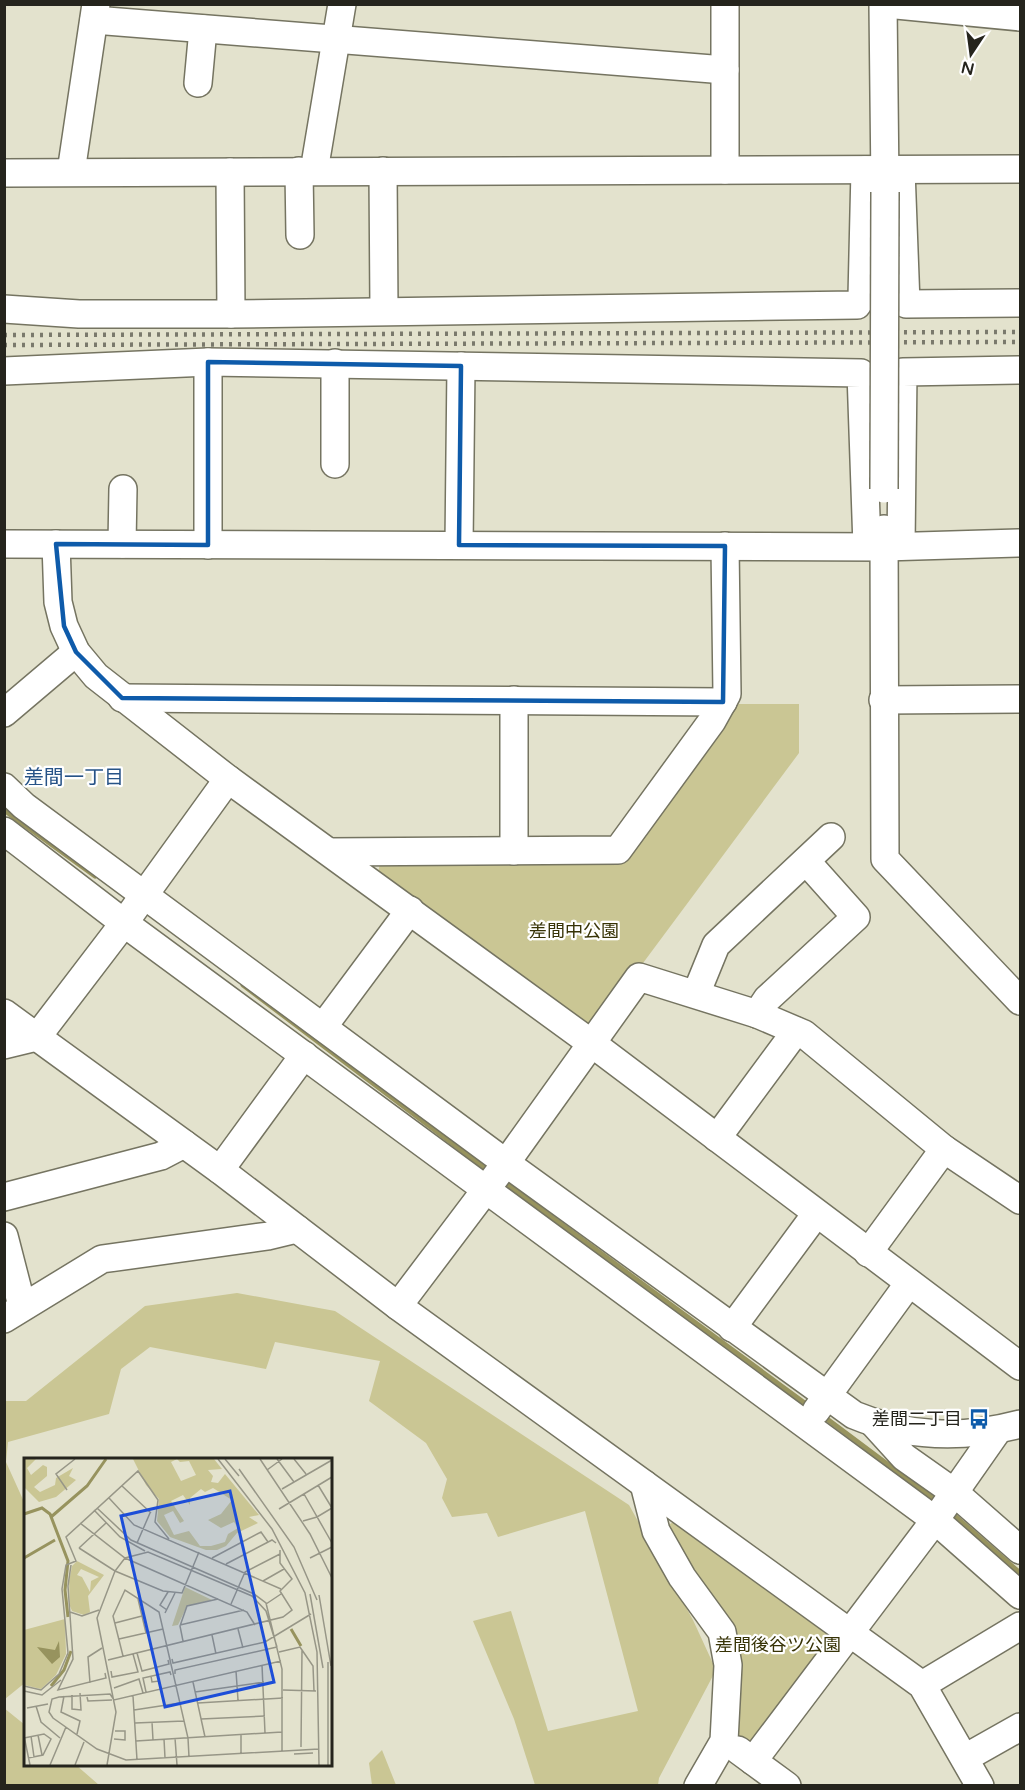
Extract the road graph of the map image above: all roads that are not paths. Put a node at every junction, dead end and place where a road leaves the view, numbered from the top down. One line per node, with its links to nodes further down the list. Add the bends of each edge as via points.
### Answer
1 (342, 4): 7 (street)
2 (724, 4): 8 (street)
3 (884, 4): 5 (street); 17 (street)
4 (95, 12): 6 (street); 14 (street)
5 (1020, 17)
6 (203, 29): 7 (street); 9 (street)
7 (335, 40): 8 (street); 12 (street)
8 (725, 70): 11 (street)
9 (198, 82)
10 (1020, 169): 17 (street)
11 (725, 170): 13 (street); 17 (street)
12 (307, 171): 13 (street); 15 (street); 18 (street)
13 (383, 171): 21 (street)
14 (71, 172): 15 (street); 16 (street)
15 (230, 172): 22 (street)
16 (4, 173)
17 (884, 176): 19 (street, via 906,304); 21 (street, via 862,297 857,304); 37 (street, bridge)
18 (300, 234)
19 (1020, 303)
20 (4, 309): 22 (street, via 79,314)
21 (384, 310): 22 (street)
22 (231, 314)
23 (208, 362): 24 (street); 27 (street); 34 (street)
24 (335, 363): 25 (street); 28 (street)
25 (461, 366): 35 (street); 37 (street, via 861,373)
26 (1020, 370): 37 (street, via 903,372)
27 (4, 371)
28 (335, 464)
29 (123, 489): 33 (street)
30 (1020, 543): 37 (street)
31 (4, 544): 32 (street)
32 (57, 544): 33 (street); 38 (street, via 58,602)
33 (122, 544): 34 (street)
34 (208, 544): 35 (street)
35 (459, 545): 36 (street)
36 (725, 546): 37 (street); 43 (street, via 727,694)
37 (884, 546): 42 (street)
38 (76, 652): 39 (street, via 96,676); 44 (street)
39 (123, 698): 41 (street); 45 (street)
40 (1020, 699): 42 (street)
41 (514, 700): 43 (street); 49 (street)
42 (883, 700): 56 (street, via 885,859)
43 (723, 702): 49 (street, via 618,850)
44 (4, 713)
45 (228, 779): 50 (street); 52 (street)
46 (4, 787): 52 (street)
47 (4, 831): 54 (street)
48 (831, 837): 51 (street)
49 (514, 851): 50 (street)
50 (330, 852): 53 (street)
51 (806, 861): 55 (street, via 716,945); 58 (street, via 856,917 767,999)
52 (144, 895): 54 (street); 59 (street)
53 (410, 910): 59 (street); 62 (street)
54 (124, 923): 61 (street); 64 (street)
55 (696, 994): 58 (street); 62 (street, via 639,977)
56 (1020, 1001)
57 (4, 1014): 61 (street)
58 (757, 1014): 60 (street)
59 (322, 1027): 68 (street)
60 (796, 1031): 65 (street); 67 (street)
61 (37, 1037): 63 (street); 66 (street)
62 (591, 1042): 65 (street); 68 (street)
63 (4, 1045)
64 (304, 1055): 69 (street); 70 (street)
65 (717, 1138): 73 (street)
66 (184, 1144): 69 (street); 71 (street, via 161,1156)
67 (944, 1149): 72 (street); 76 (street)
68 (506, 1163): 70 (street); 80 (street)
69 (220, 1170): 74 (street)
70 (484, 1190): 78 (street); 84 (street)
71 (4, 1197)
72 (1020, 1200)
73 (816, 1214): 76 (street); 80 (street)
74 (297, 1229): 78 (street); 79 (street, via 102,1259)
75 (4, 1236): 79 (street)
76 (868, 1253): 77 (street)
77 (909, 1283): 81 (street); 82 (street)
78 (398, 1306): 86 (street)
79 (13, 1313)
80 (732, 1328): 82 (street)
81 (1020, 1366)
82 (827, 1396): 83 (street); 84 (street)
83 (874, 1424): 85 (street, via 933,1435 965,1435); 87 (street, via 904,1457)
84 (805, 1425): 88 (street)
85 (1009, 1427): 87 (street)
86 (644, 1484): 92 (street); 95 (street, via 656,1531 682,1577 722,1632 728,1665)
87 (955, 1493): 88 (street); 89 (street)
88 (934, 1520): 90 (street); 92 (street)
89 (1020, 1550)
90 (1020, 1595)
91 (1020, 1626): 93 (street)
92 (851, 1632): 93 (street); 97 (street)
93 (922, 1685): 96 (street)
94 (1020, 1727): 96 (street)
95 (724, 1741): 97 (street); 98 (street)
96 (965, 1758): 100 (street)
97 (753, 1761): 99 (street)
98 (698, 1785)
99 (787, 1785)
100 (980, 1785)

